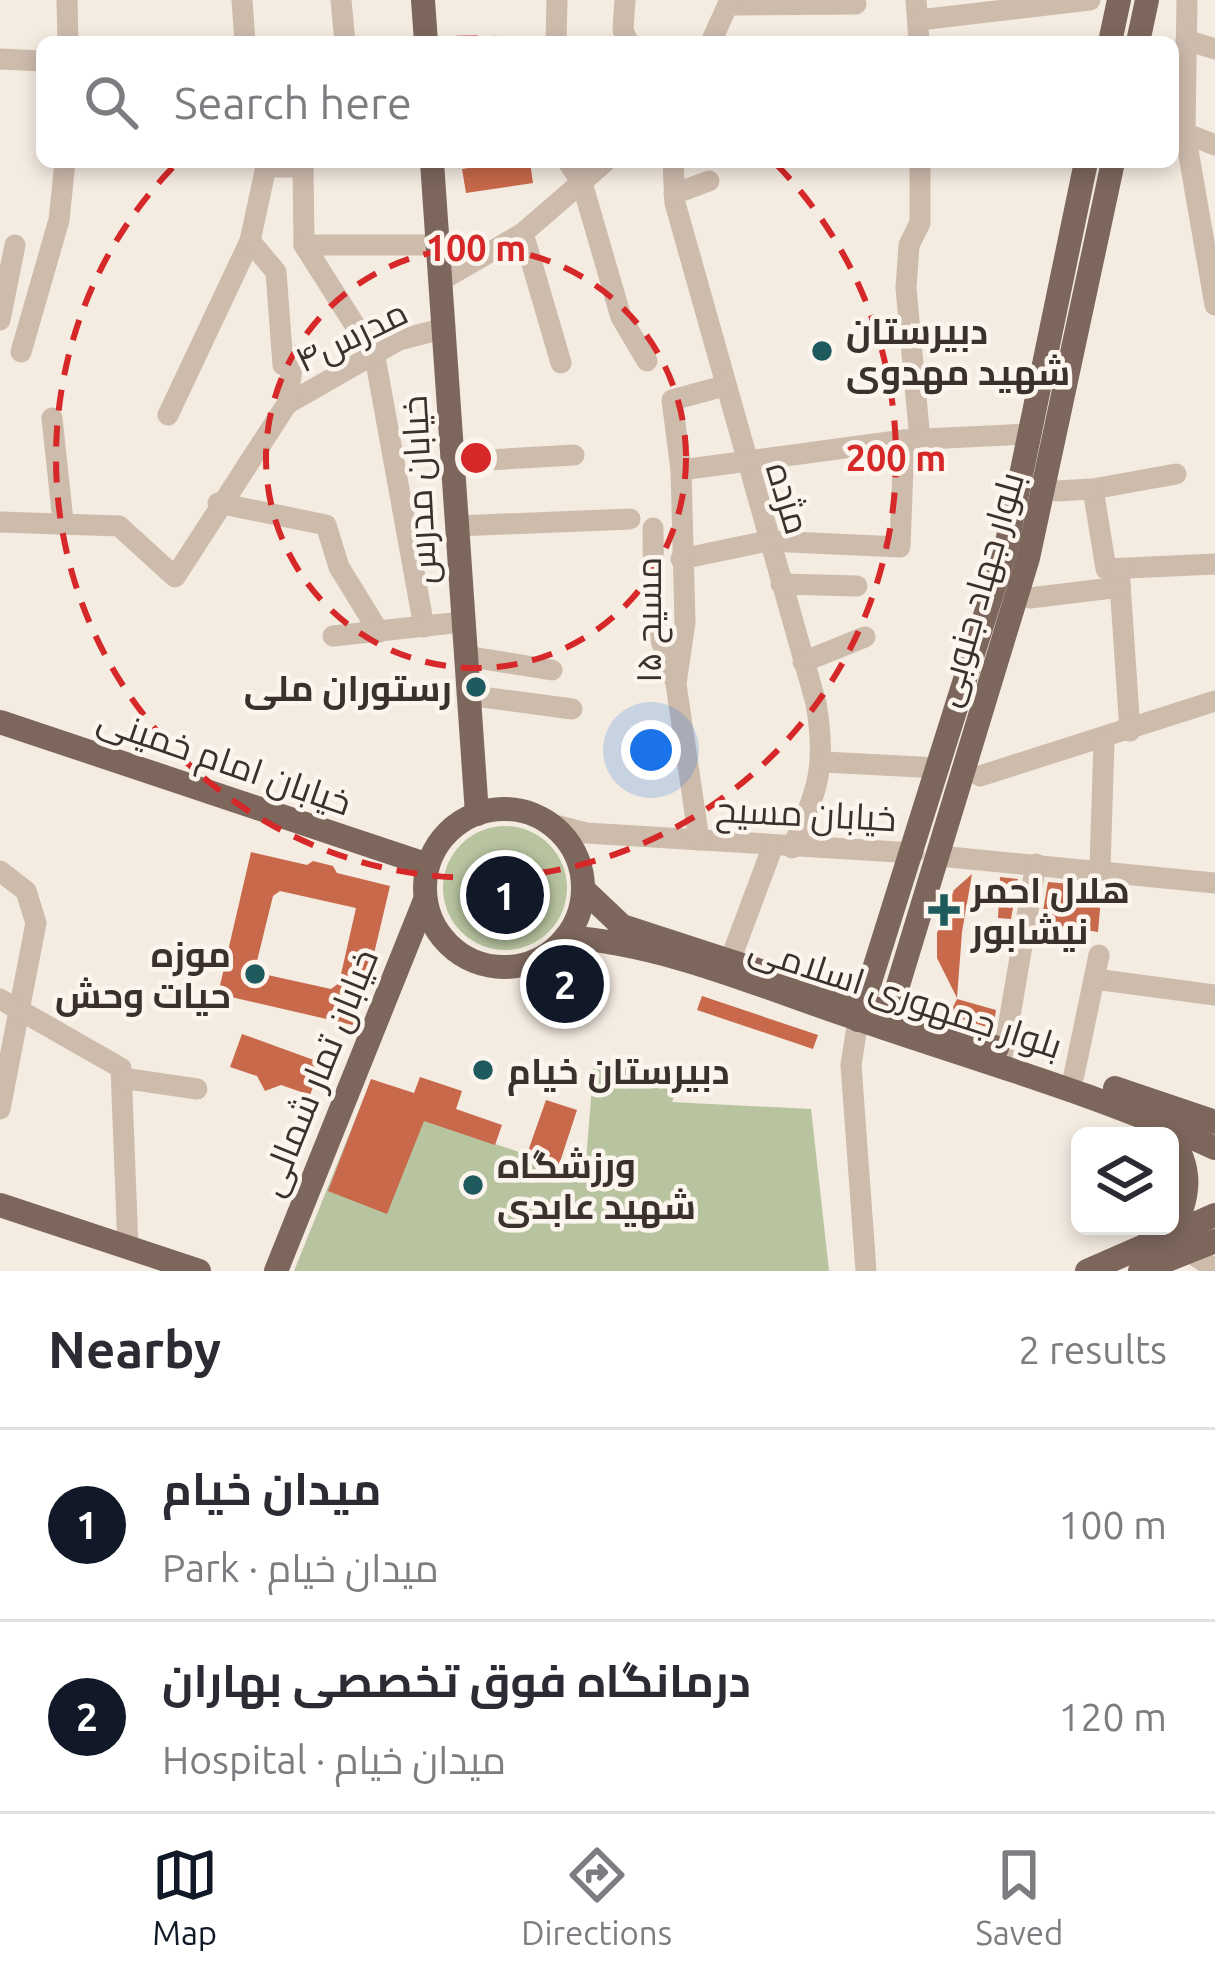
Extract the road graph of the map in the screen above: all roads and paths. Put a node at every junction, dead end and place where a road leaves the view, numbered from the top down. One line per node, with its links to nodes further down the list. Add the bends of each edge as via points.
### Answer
1 (67, 0): 14 (street)
2 (242, 0): 15 (street)
3 (341, 0): 16 (street)
4 (423, 0): 17 (main road)
5 (557, 0): 18 (street)
6 (625, 0): 19 (street)
7 (1090, 0): 13 (street)
8 (1119, 0): 21 (main road)
9 (1147, 0): 22 (main road)
10 (1187, 0): 23 (street)
11 (729, 2): 12 (street); 20 (street)
12 (856, 4)
13 (918, 21)
14 (68, 36)
15 (244, 36)
16 (344, 36)
17 (426, 36)
18 (556, 36)
19 (625, 36)
20 (714, 36)
21 (1111, 36)
22 (1139, 36)
23 (1186, 40): 24 (street); 27 (street)
24 (1215, 49)
25 (0, 59): 26 (street)
26 (36, 62)
27 (1185, 133): 28 (street); 47 (street)
28 (1215, 145)
29 (64, 168): 52 (street, via 59,220)
30 (265, 168): 43 (street)
31 (303, 168): 45 (street)
32 (433, 168): 46 (main road, خیابان مدرس)
33 (572, 168): 40 (street)
34 (598, 168): 40 (street)
35 (674, 168): 41 (street, مژده)
36 (920, 168): 61 (street, via 920,223 909,245 906,288)
37 (1085, 168): 60 (main road, بلوار جهاد جنوبی)
38 (1112, 168): 76 (main road, بلوار جهاد جنوبی)
39 (709, 181): 41 (street)
40 (582, 183): 42 (street); 54 (street, via 621,317)
41 (674, 194): 56 (street, مژده)
42 (523, 233): 48 (street); 55 (street)
43 (250, 242): 57 (street, via 276,272 283,364 292,369); 58 (street)
44 (14, 245): 50 (street)
45 (304, 245): 46 (street); 53 (street)
46 (438, 245): 48 (main road, خیابان مدرس)
47 (1210, 247): 49 (street)
48 (440, 281): 51 (main road, خیابان مدرس)
49 (1215, 304)
50 (0, 320)
51 (445, 328): 53 (street, مدرس۴, via 399,340); 64 (main road, خیابان مدرس)
52 (21, 352)
53 (375, 357): 57 (street, مدرس۴); 84 (street)
54 (646, 361)
55 (561, 363)
56 (724, 386): 63 (street, مژده); 65 (street, مسیح ۱۵, via 672,400)
57 (287, 404): 69 (street)
58 (168, 415)
59 (52, 418): 71 (street)
60 (1030, 434): 61 (street); 76 (main road, بلوار جهاد جنوبی)
61 (912, 440): 63 (street); 75 (street, via 900,547)
62 (574, 455): 64 (street)
63 (744, 461): 65 (street); 75 (street, مژده)
64 (453, 462): 73 (main road, خیابان مدرس)
65 (681, 470): 77 (street, مسیح ۱۵)
66 (1176, 474): 67 (street)
67 (1093, 489): 68 (street); 79 (street, via 1106,569)
68 (1056, 491)
69 (218, 503): 71 (street, via 176,577 119,526); 85 (street, via 326,525 340,567)
70 (630, 519): 73 (street)
71 (63, 521): 72 (street)
72 (0, 522)
73 (457, 526): 83 (main road, خیابان مدرس)
74 (652, 528): 91 (street, via 654,620)
75 (768, 542): 77 (street); 80 (street, مژده)
76 (1016, 555): 99 (main road, بلوار جهاد جنوبی); 105 (main road, بلوار جهاد جنوبی)
77 (681, 559): 91 (street, مسیح ۱۵, via 685,622)
78 (1215, 564): 79 (street)
79 (1120, 578): 82 (street); 96 (street)
80 (781, 584): 81 (street); 89 (street, مژده)
81 (857, 586)
82 (1030, 598)
83 (462, 622): 84 (street); 88 (main road, خیابان مدرس)
84 (424, 627): 85 (street)
85 (379, 632): 86 (street)
86 (333, 636)
87 (866, 638): 89 (street)
88 (465, 656): 90 (street); 92 (main road, خیابان مدرس)
89 (803, 662): 98 (street, مژده)
90 (551, 670)
91 (676, 684): 103 (street, مسیح ۱۵)
92 (466, 695): 94 (street); 101 (main road, خیابان مدرس)
93 (1215, 701): 96 (street)
94 (572, 709)
95 (0, 722): 107 (main road, خیابان امام خمینی)
96 (1130, 730): 97 (street)
97 (1104, 741): 100 (street); 108 (street)
98 (824, 762): 99 (street); 104 (street)
99 (939, 768): 105 (main road, بلوار جهاد جنوبی)
100 (980, 776)
101 (477, 814): 102 (main road, via 515,811); 107 (main road, via 439,843)
102 (551, 824): 103 (street, خیابان مسیح); 111 (main road, via 580,865)
103 (699, 840): 104 (street, خیابان مسیح)
104 (783, 847): 105 (street, خیابان مسیح); 115 (street)
105 (926, 854): 106 (street, خیابان مسیح); 116 (main road, بلوار جهاد جنوبی); 118 (main road, بلوار جهاد جنوبی)
106 (1036, 864): 108 (street, خیابان مسیح); 124 (street)
107 (428, 866): 112 (main road)
108 (1100, 868): 110 (street, خیابان مسیح)
109 (0, 871): 121 (street, via 26,891 36,923)
110 (1215, 883)
111 (583, 889): 113 (main road); 115 (main road, بلوار جمهوری اسلامی, via 622,926)
112 (425, 900): 113 (main road, via 433,925 471,961 523,965); 144 (main road, خیابان تمار شمالی)
113 (566, 937): 122 (main road, بلوار جمهوری اسلامی, via 618,940)
114 (1099, 955): 117 (street)
115 (730, 958): 122 (main road, بلوار جمهوری اسلامی)
116 (872, 970): 118 (main road, via 883,984); 122 (main road, بلوار جهاد جنوبی)
117 (1095, 980): 119 (street); 125 (street)
118 (897, 982): 123 (main road, بلوار جهاد جنوبی)
119 (1215, 995)
120 (0, 999): 121 (street)
121 (22, 1008): 126 (street, via 122,1068); 128 (street)
122 (860, 1011): 123 (main road, بلوار جمهوری اسلامی); 145 (street, via 850,1065)
123 (888, 1019): 124 (main road, بلوار جمهوری اسلامی); 130 (main road, بلوار جمهوری اسلامی)
124 (1004, 1051): 125 (main road, بلوار جمهوری اسلامی)
125 (1075, 1075): 129 (main road, بلوار جمهوری اسلامی)
126 (122, 1078): 127 (street); 141 (street)
127 (197, 1090)
128 (0, 1109)
129 (1215, 1122)
130 (1160, 1123): 131 (main road); 133 (main road, بلوار جمهوری اسلامی)
131 (1163, 1127)
132 (1179, 1146): 136 (main road, via 1189,1174)
133 (1215, 1148)
134 (0, 1205): 141 (main road)
135 (1215, 1215): 137 (main road)
136 (1179, 1218)
137 (1179, 1228)
138 (1164, 1235): 146 (main road)
139 (1215, 1241): 140 (main road)
140 (1189, 1251): 142 (street); 147 (main road)
141 (141, 1258): 143 (main road)
142 (1215, 1269)
143 (199, 1271)
144 (276, 1271)
145 (866, 1271)
146 (1087, 1271)
147 (1140, 1271)

